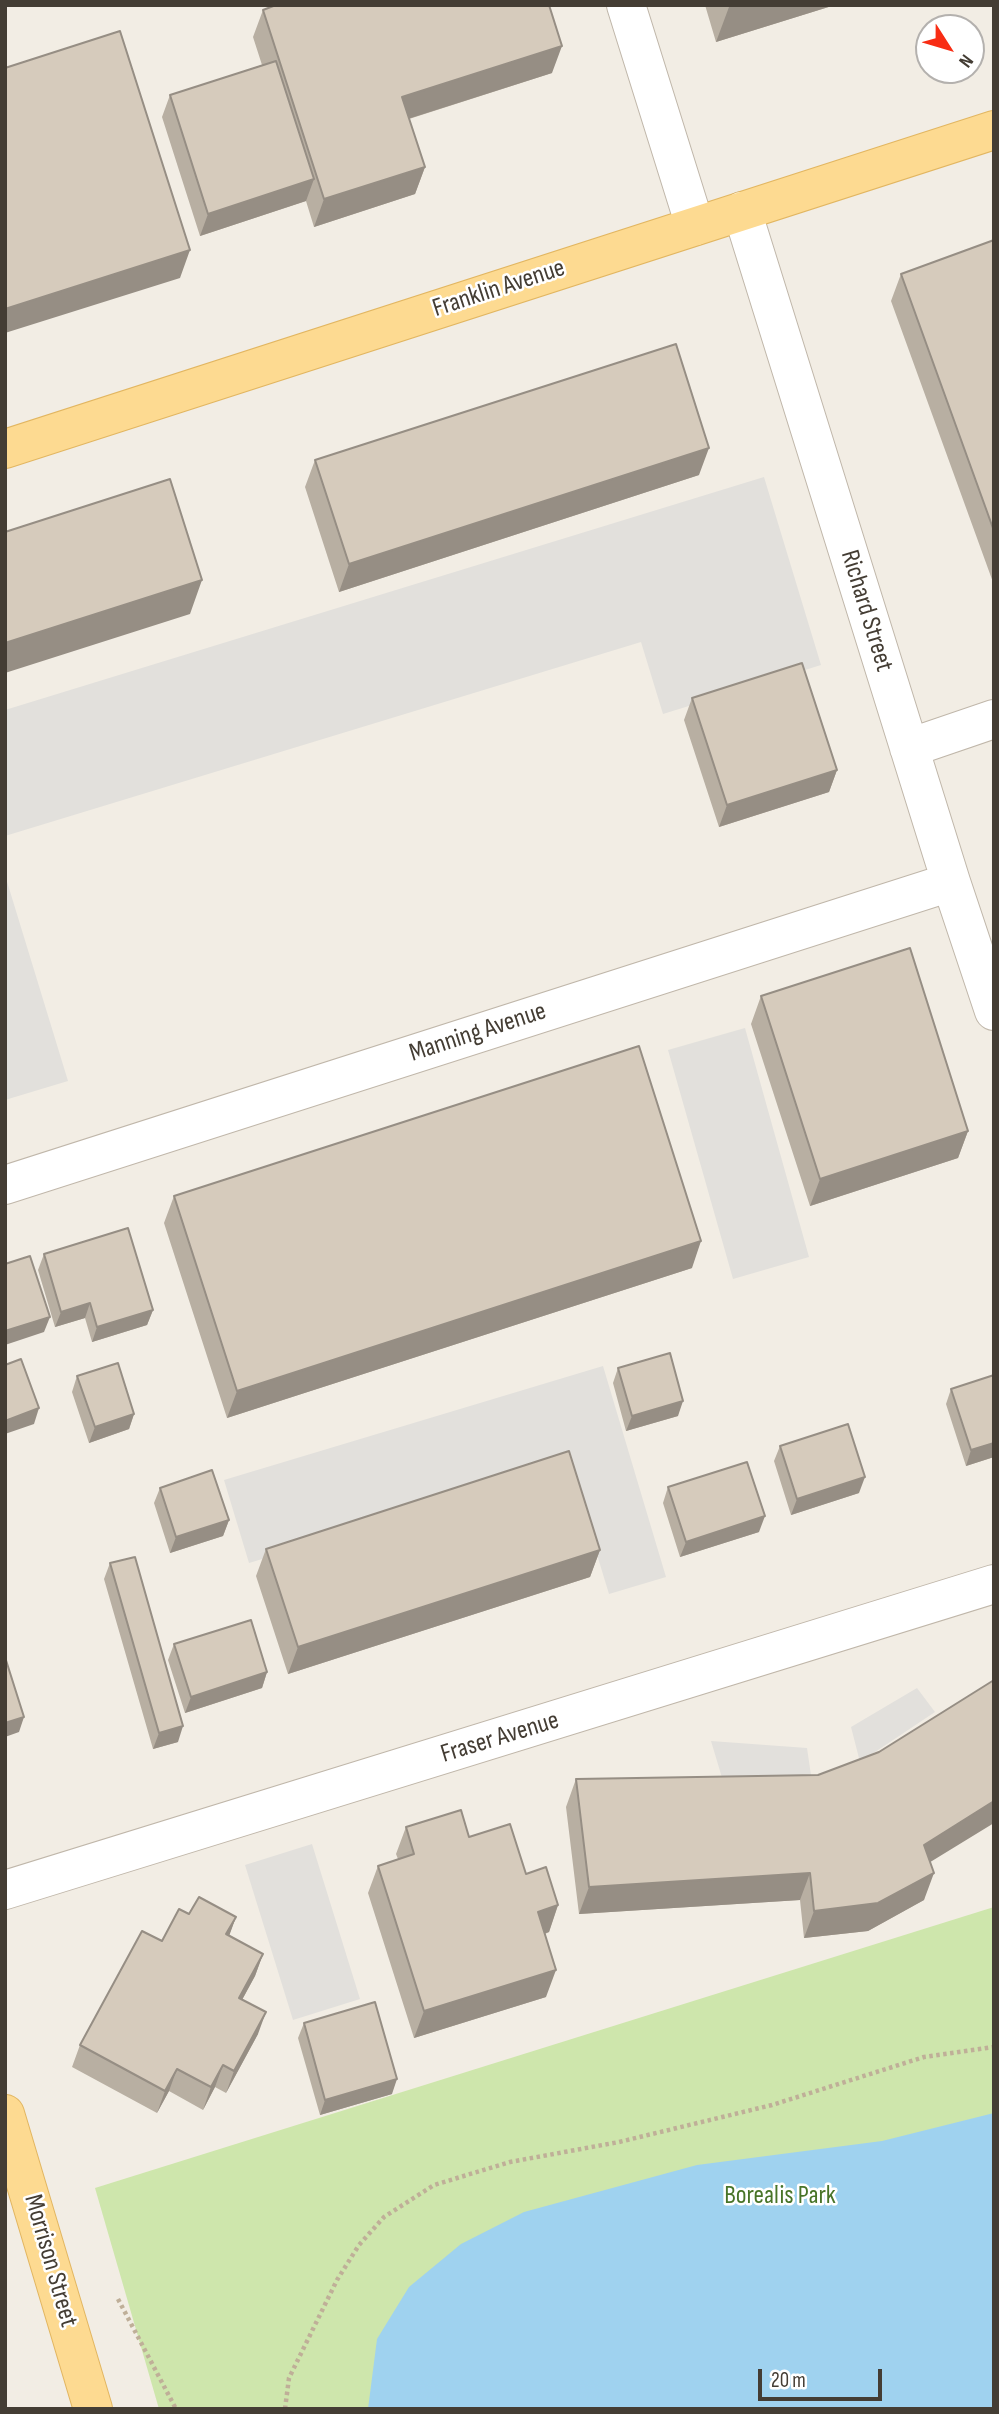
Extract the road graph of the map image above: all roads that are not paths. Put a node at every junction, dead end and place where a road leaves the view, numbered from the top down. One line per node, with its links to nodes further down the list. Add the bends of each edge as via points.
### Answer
1 (626, 5): 4 (street)
2 (994, 130): 3 (main road, Franklin Avenue)
3 (742, 211): 4 (main road, Franklin Avenue); 7 (street, Richard Street)
4 (695, 226): 5 (main road, Franklin Avenue)
5 (5, 449)
6 (994, 719): 7 (street)
7 (909, 748): 8 (street, Richard Street)
8 (951, 882): 9 (street, Richard Street); 10 (street, Manning Avenue)
9 (994, 1011)
10 (5, 1185)
11 (994, 1584): 12 (street, Fraser Avenue)
12 (5, 1890)
13 (5, 2114): 14 (main road, Morrison Street)
14 (93, 2409)

